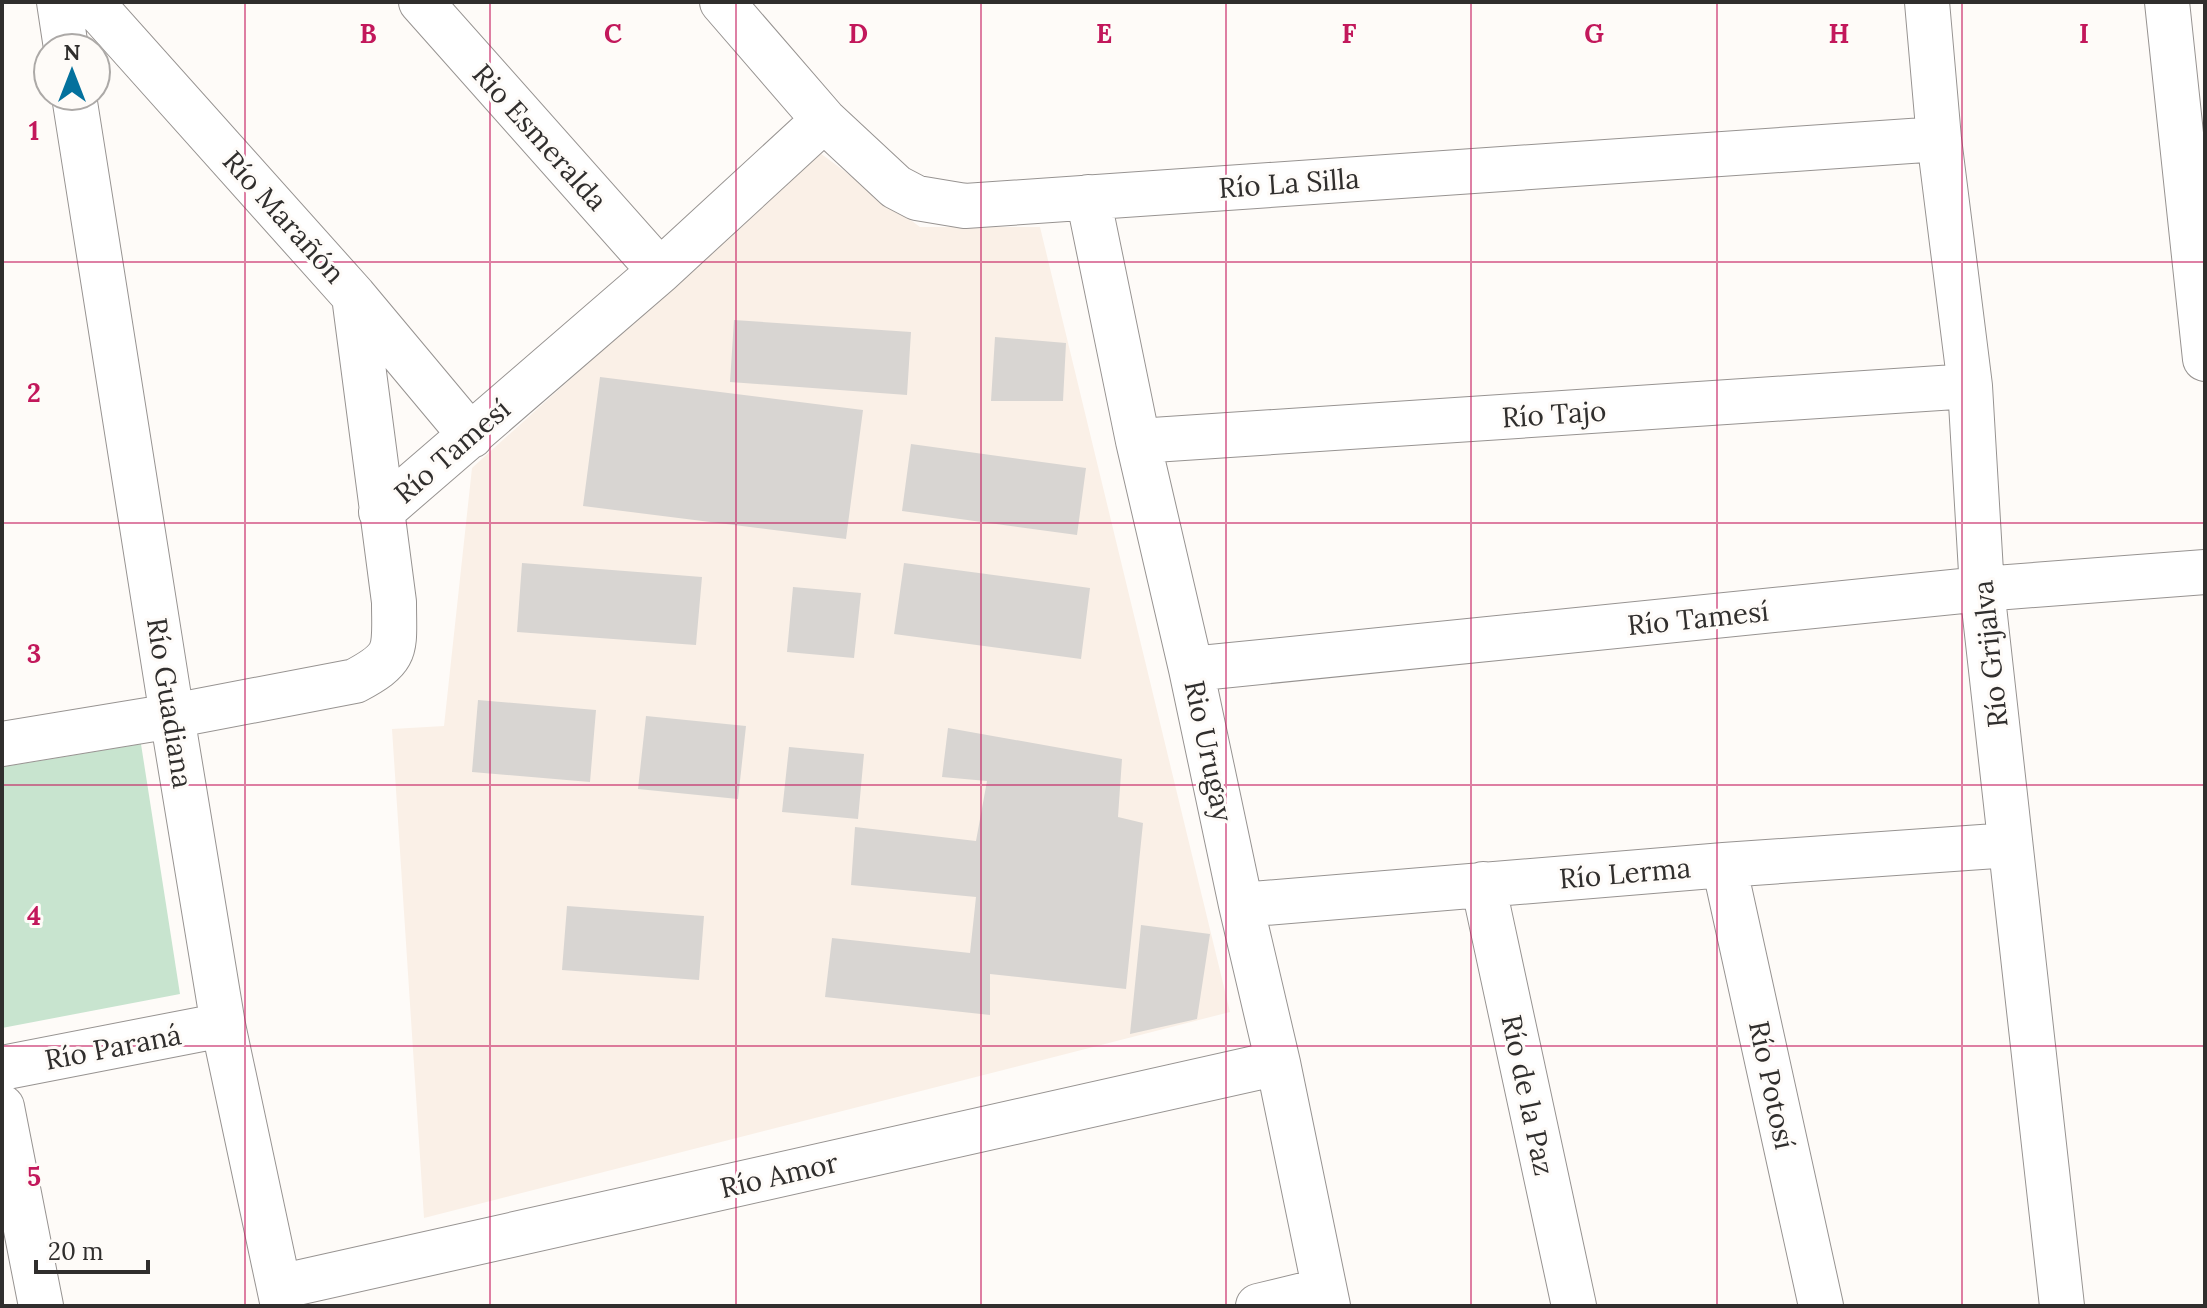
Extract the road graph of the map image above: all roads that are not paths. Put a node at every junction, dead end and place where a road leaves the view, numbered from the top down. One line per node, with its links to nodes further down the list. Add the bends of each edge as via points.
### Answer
1 (59, 2): 7 (street)
2 (91, 2): 14 (street, Río Marañón)
3 (421, 2): 13 (street, Rio Esmeralda)
4 (722, 2): 10 (street, Río La Silla)
5 (1927, 2): 11 (street, Río Grijalva)
6 (2167, 2): 8 (street)
7 (64, 32)
8 (2192, 101): 15 (street)
9 (77, 112): 23 (street, Río Guadiana)
10 (824, 120): 12 (street, Río La Silla, via 896,187 917,198 965,206); 13 (street, Río Tamesí)
11 (1939, 139): 12 (street, Río La Silla); 16 (street, Río Grijalva)
12 (1088, 197): 18 (street, Rio Urugay)
13 (660, 271): 17 (street, Río Tamesí)
14 (354, 296): 17 (street, Río Marañón); 19 (street)
15 (2204, 343)
16 (1970, 386): 18 (street, Río Tajo); 21 (street, Río Grijalva)
17 (471, 436): 19 (street, Río Tamesí)
18 (1138, 441): 22 (street, Rio Urugay)
19 (381, 512): 23 (street, Río Tamesí, via 394,631 392,654 380,667 355,681)
20 (2205, 572): 21 (street, Río Tamesí)
21 (1982, 589): 22 (street, Río Tamesí); 25 (street, Río Grijalva)
22 (1191, 669): 28 (street, Rio Urugay)
23 (172, 716): 24 (street, Río Tamesí); 29 (street, Río Guadiana)
24 (2, 744)
25 (2010, 845): 26 (street, Río Lerma); 39 (street, Río Grijalva)
26 (1724, 865): 27 (street, Río Lerma); 38 (street, Río Potosí)
27 (1483, 884): 28 (street, Río Lerma); 37 (street, Río de la Paz)
28 (1241, 905): 30 (street, Rio Urugay)
29 (223, 1025): 31 (street, Río Paraná); 33 (street, Río Guadiana)
30 (1278, 1063): 33 (street, Río Amor); 34 (street, Rio Urugay)
31 (2, 1068)
32 (2, 1107): 35 (street)
33 (281, 1297)
34 (1326, 1298): 36 (street)
35 (41, 1306)
36 (1258, 1306)
37 (1574, 1306)
38 (1821, 1306)
39 (2062, 1306)

